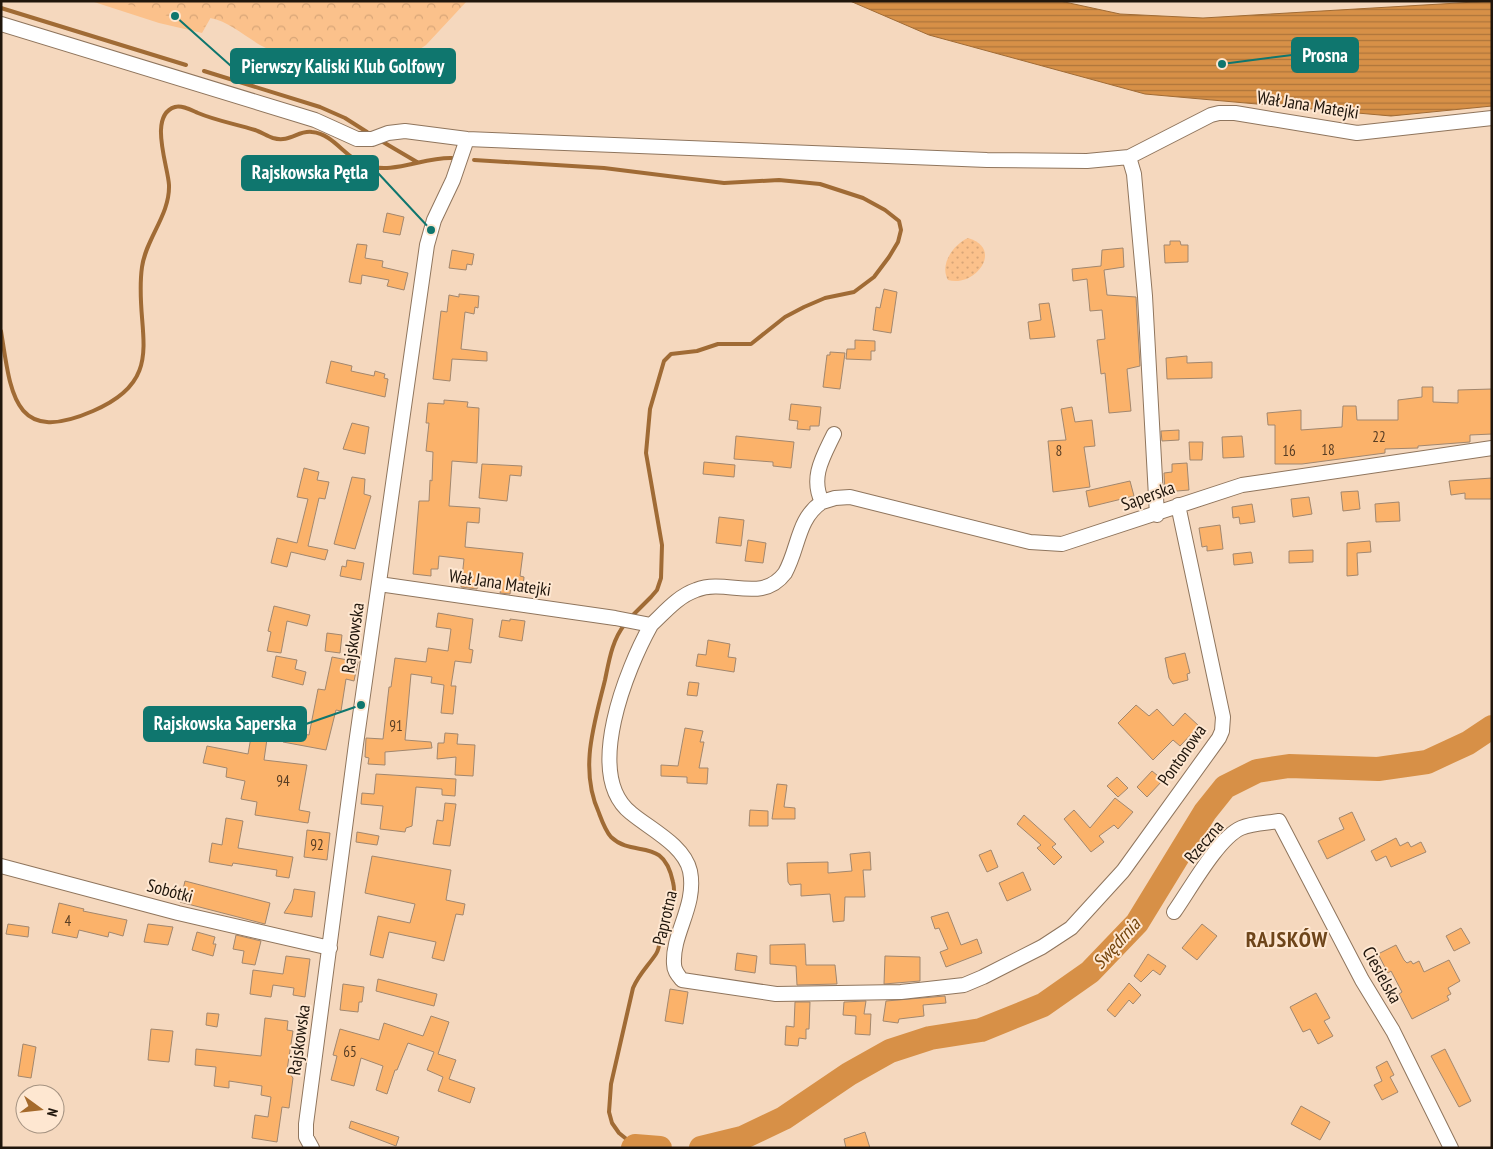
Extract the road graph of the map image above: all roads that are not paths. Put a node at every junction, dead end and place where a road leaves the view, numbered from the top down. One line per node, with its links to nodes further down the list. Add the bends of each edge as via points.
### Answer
1 (1, 24): 3 (street, via 315,120 357,139 405,131)
2 (1492, 118): 4 (street, Wał Jana Matejki, via 1358,133 1219,113)
3 (467, 139): 4 (street, via 995,160 1087,161); 10 (street, Rajskowska, via 427,245)
4 (1129, 157): 9 (street, via 1134,174 1145,296)
5 (834, 434): 7 (street, via 816,479 816,490)
6 (1492, 448): 8 (street, Saperska, via 1242,485)
7 (822, 502): 9 (street, Saperska, via 850,497 1048,544 1077,540); 11 (street, via 804,519 789,565 780,580 766,588 750,590 708,586 695,590)
8 (1178, 504): 9 (street, Saperska); 16 (street, Pontonowa, via 1223,716 1222,731 1099,901 1072,928)
9 (1157, 515)
10 (379, 584): 11 (street, Wał Jana Matejki); 15 (street, Rajskowska)
11 (645, 624): 16 (street, Paprotna, via 623,686 614,724 610,762 612,782 618,799 629,812 671,844 690,869 689,905 674,964 682,980 776,994 901,992 964,985)
12 (1279, 821): 14 (street, Rzeczna, via 1243,827 1230,836); 18 (street, Ciesielska, via 1362,980 1393,1031)
13 (1, 866): 15 (street, Sobótki, via 178,913)
14 (1174, 912)
15 (330, 948): 17 (street, Rajskowska, via 306,1124 306,1136)
16 (1013, 963)
17 (312, 1148)
18 (1451, 1148)

